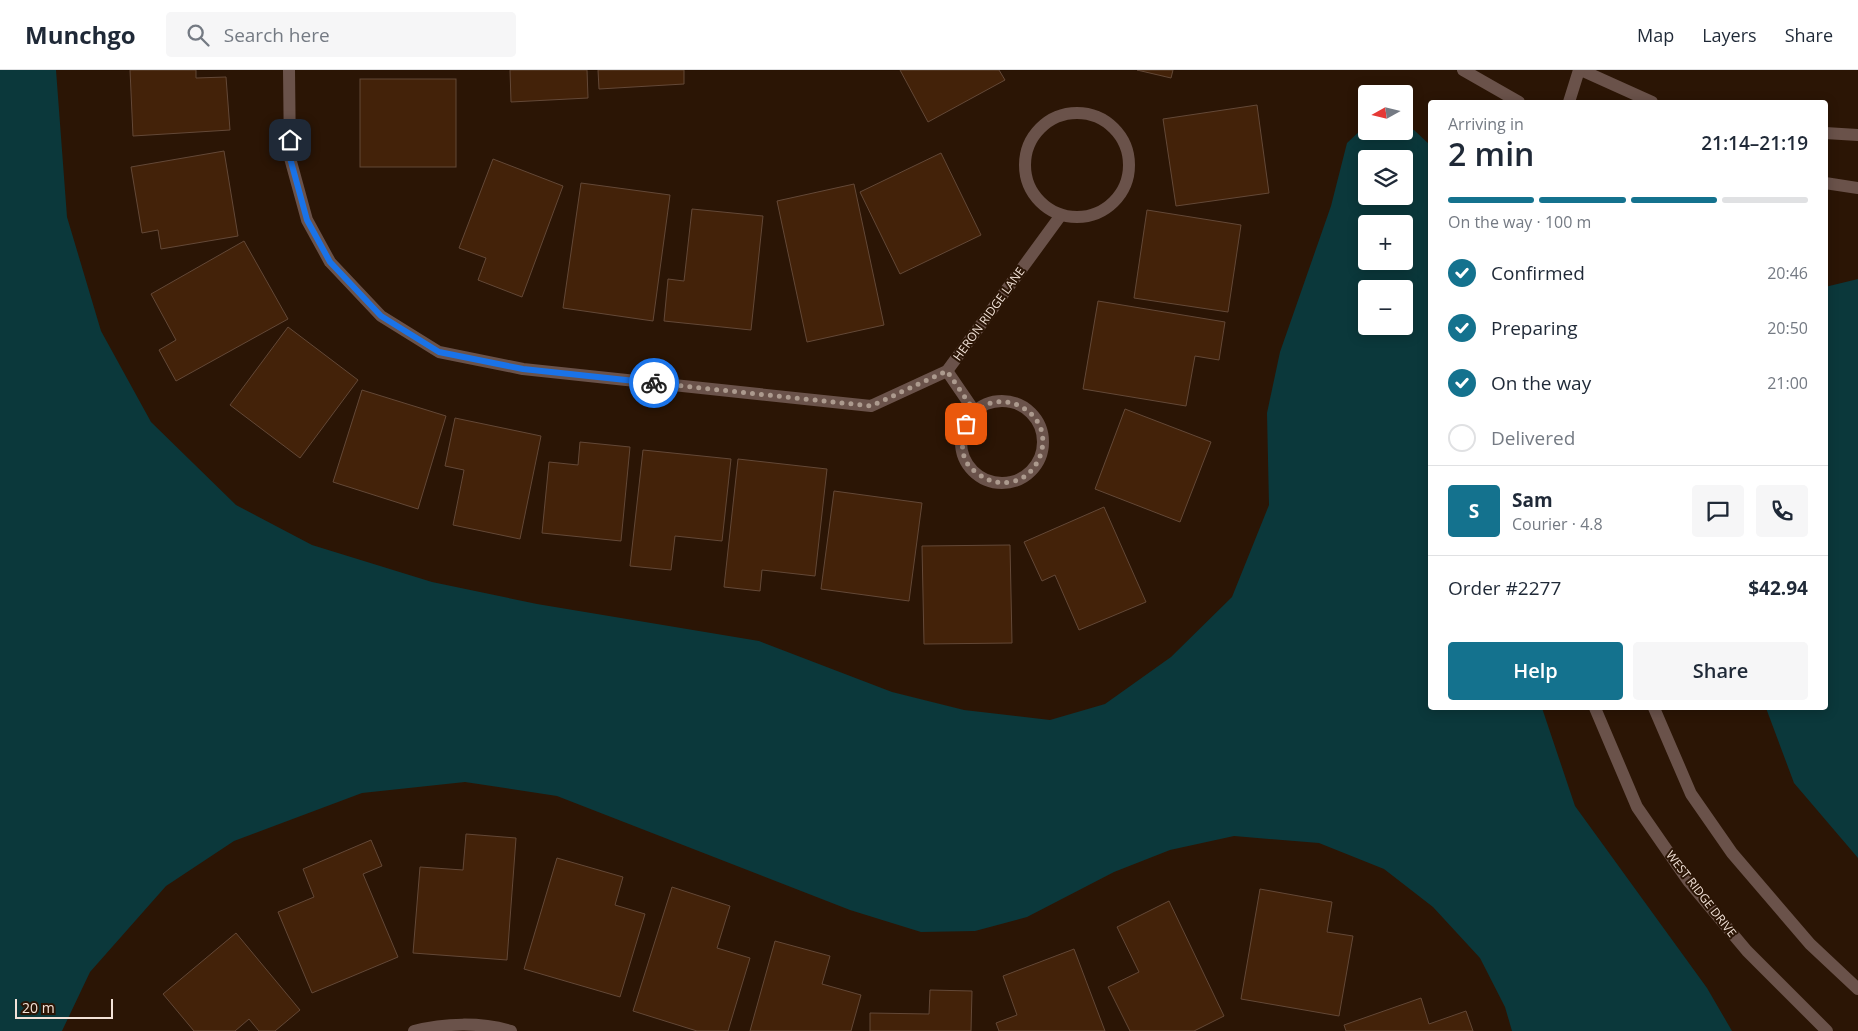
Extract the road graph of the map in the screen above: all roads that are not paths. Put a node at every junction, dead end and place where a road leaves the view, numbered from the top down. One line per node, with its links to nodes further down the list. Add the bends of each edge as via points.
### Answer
1 (289, 70): 13 (street, HERON RIDGE LANE, via 290,158 307,220 330,262 381,316 439,352 523,369 871,406)
2 (1463, 70): 5 (street)
3 (1580, 70): 4 (street); 6 (street)
4 (1625, 97): 7 (street)
5 (1516, 100)
6 (1570, 100)
7 (1641, 100)
8 (1828, 132): 9 (street)
9 (1858, 135)
10 (1828, 183): 11 (street)
11 (1858, 188)
12 (1061, 216): 12 (street, via 1081,218 1101,212 1117,199 1127,181 1129,160 1124,141 1111,124 1093,115 1073,112 1053,118 1036,130 1026,149 1024,169 1030,189 1043,205); 13 (street, HERON RIDGE LANE)
13 (947, 371): 14 (street)
14 (975, 412): 14 (street, via 966,424 961,440 964,456 972,470 984,479 1000,483 1015,481 1029,473 1039,460 1043,445 1041,429 1033,415 1020,405 1005,401 989,403)
15 (1596, 710): 20 (street, WEST RIDGE DRIVE, via 1637,807 1689,882 1747,951)
16 (1655, 710): 17 (street, via 1691,794 1732,853 1810,944)
17 (1858, 989)
18 (414, 1031): 19 (street, via 463,1025)
19 (511, 1031)
20 (1827, 1031)

